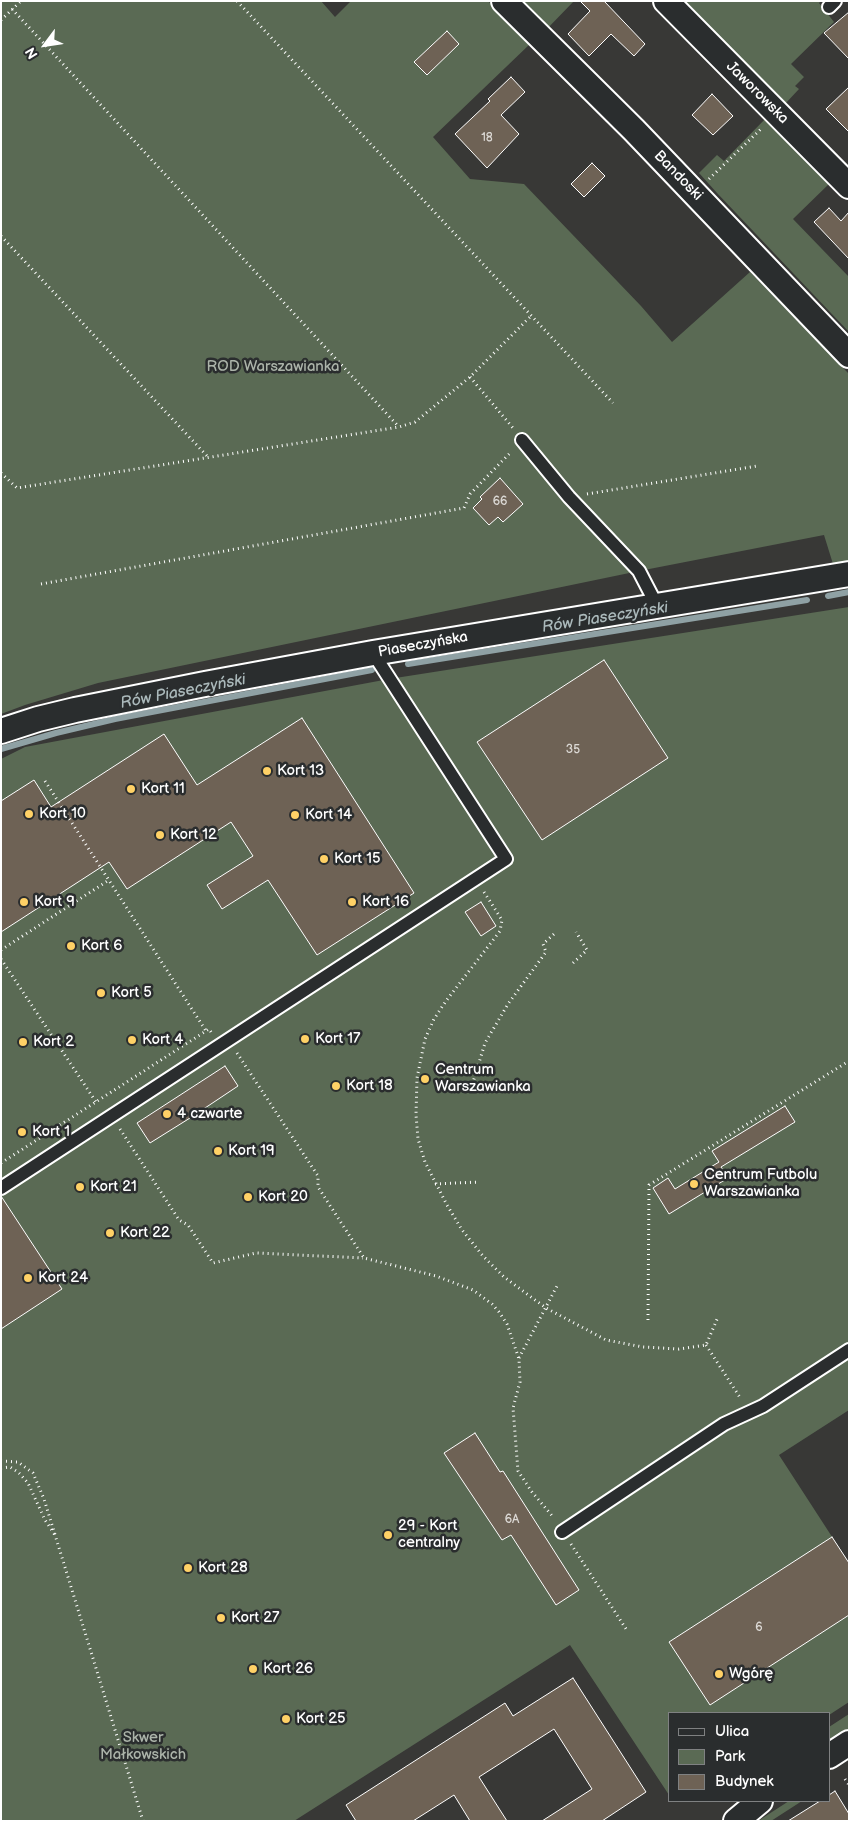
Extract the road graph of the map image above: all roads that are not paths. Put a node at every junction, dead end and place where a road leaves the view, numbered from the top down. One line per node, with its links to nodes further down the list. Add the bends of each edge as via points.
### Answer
1 (504, 1): 4 (street, Bandoski, via 634,130)
2 (666, 1): 3 (street, Jaworowska)
3 (849, 186)
4 (849, 355)
5 (522, 440): 7 (lane, via 569,497 639,571)
6 (849, 574): 7 (street, Piaseczyńska)
7 (654, 606): 8 (street, Piaseczyńska)
8 (373, 654): 9 (street, Piaseczyńska, via 75,710); 10 (lane, via 506,859)
9 (1, 732)
10 (1, 1188)
11 (849, 1350): 12 (lane, via 763,1406 724,1424)
12 (562, 1532)
13 (849, 1743): 14 (street)
14 (830, 1755)
15 (759, 1802): 16 (street)
16 (736, 1821)

